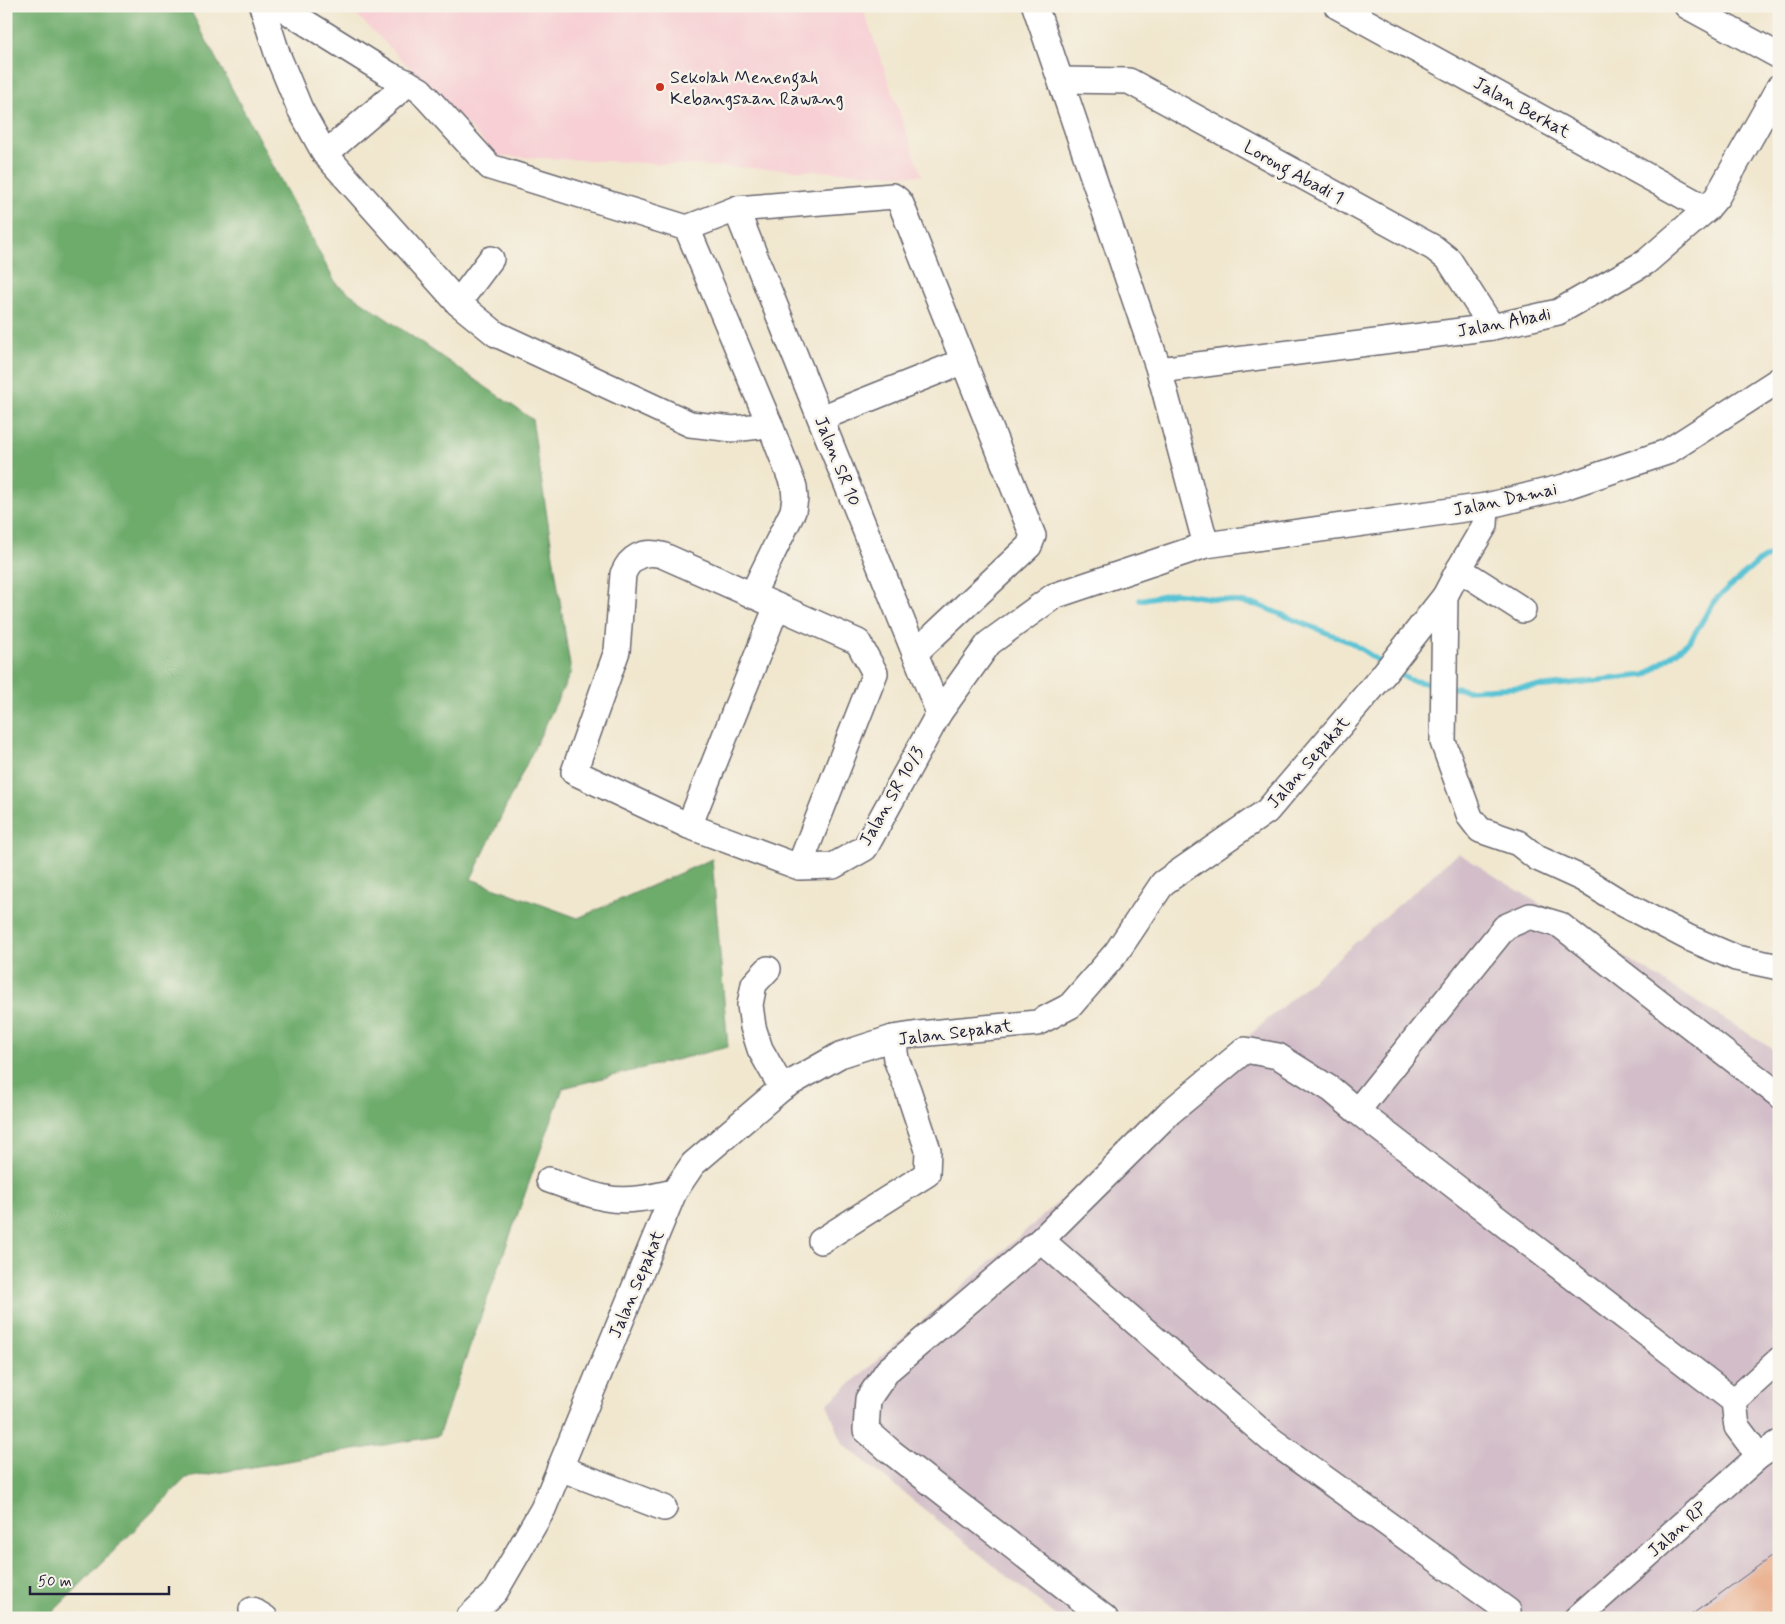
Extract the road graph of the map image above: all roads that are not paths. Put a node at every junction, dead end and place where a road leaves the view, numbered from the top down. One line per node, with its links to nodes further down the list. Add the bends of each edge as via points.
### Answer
1 (262, 6): 10 (street, via 300,109)
2 (279, 6): 8 (street)
3 (1036, 6): 7 (street)
4 (1337, 6): 12 (street, Jalan Berkat)
5 (1687, 6): 6 (street)
6 (1779, 56)
7 (1061, 80): 16 (street, Lorong Abadi 1, via 1129,81 1434,248 1448,260); 18 (street)
8 (408, 83): 10 (street); 13 (street, via 420,90 490,167)
9 (1779, 87): 12 (street, Jalan Abadi, via 1717,197)
10 (326, 154): 15 (street)
11 (736, 209): 13 (street); 17 (street, via 893,196 898,200); 20 (street, Jalan SR 10)
12 (1707, 209): 16 (street, Jalan Abadi, via 1646,262 1558,312)
13 (688, 228): 21 (street)
14 (491, 259): 15 (street)
15 (458, 303): 21 (street, via 496,334 690,424 733,429)
16 (1492, 326): 18 (street, Jalan Abadi)
17 (964, 361): 20 (street); 29 (street, via 1033,536 1028,546)
18 (1159, 370): 23 (street)
19 (1779, 380): 22 (street, Jalan Damai, via 1667,452 1564,487)
20 (820, 418): 29 (street, Jalan SR 10)
21 (770, 425): 25 (street, via 794,487 795,498 793,511)
22 (1486, 506): 23 (street, Jalan Damai); 24 (street, Jalan Sepakat, via 1485,526)
23 (1206, 545): 30 (street, Jalan Damai, via 1054,596 989,643)
24 (1459, 569): 26 (street, Jalan Sepakat); 28 (street)
25 (752, 595): 27 (street); 31 (street, Jalan SR 10/3, via 652,552 633,558 623,574 617,651 574,772)
26 (1445, 596): 33 (street, via 1443,742 1470,817 1480,830 1518,843 1537,858 1583,878 1620,902 1689,938 1736,958); 35 (street, Jalan Sepakat, via 1267,811 1163,883 1116,953 1070,1006 1037,1023)
27 (777, 606): 31 (street); 32 (street, via 858,642 875,673)
28 (1523, 610)
29 (915, 653): 30 (street, Jalan SR 10)
30 (939, 713): 32 (street, Jalan SR 10/3, via 865,848 833,866)
31 (689, 826): 32 (street, Jalan SR 10/3)
32 (799, 867)
33 (1779, 967)
34 (768, 969): 36 (street, via 754,984 750,1005 760,1048)
35 (893, 1038): 36 (street, Jalan Sepakat, via 840,1055); 42 (street, via 896,1059 928,1150 927,1174)
36 (782, 1088): 40 (street, Jalan Sepakat, via 693,1164)
37 (1779, 1095): 38 (street, via 1560,925 1530,916 1505,927)
38 (1357, 1111): 41 (street, via 1332,1090 1278,1056 1245,1050 1170,1112); 44 (street)
39 (549, 1180): 40 (street, via 605,1198 623,1200)
40 (674, 1192): 46 (street, Jalan Sepakat)
41 (1041, 1240): 48 (street, via 1270,1439); 50 (street, via 888,1370 868,1399 866,1430)
42 (821, 1241)
43 (1779, 1360): 44 (street)
44 (1734, 1401): 45 (street, via 1737,1427)
45 (1769, 1450): 51 (street, Jalan RP)
46 (560, 1468): 47 (street); 49 (street, Jalan Sepakat, via 543,1509 495,1592)
47 (664, 1508)
48 (1511, 1615)
49 (468, 1618)
50 (1105, 1618)
51 (1577, 1618)

